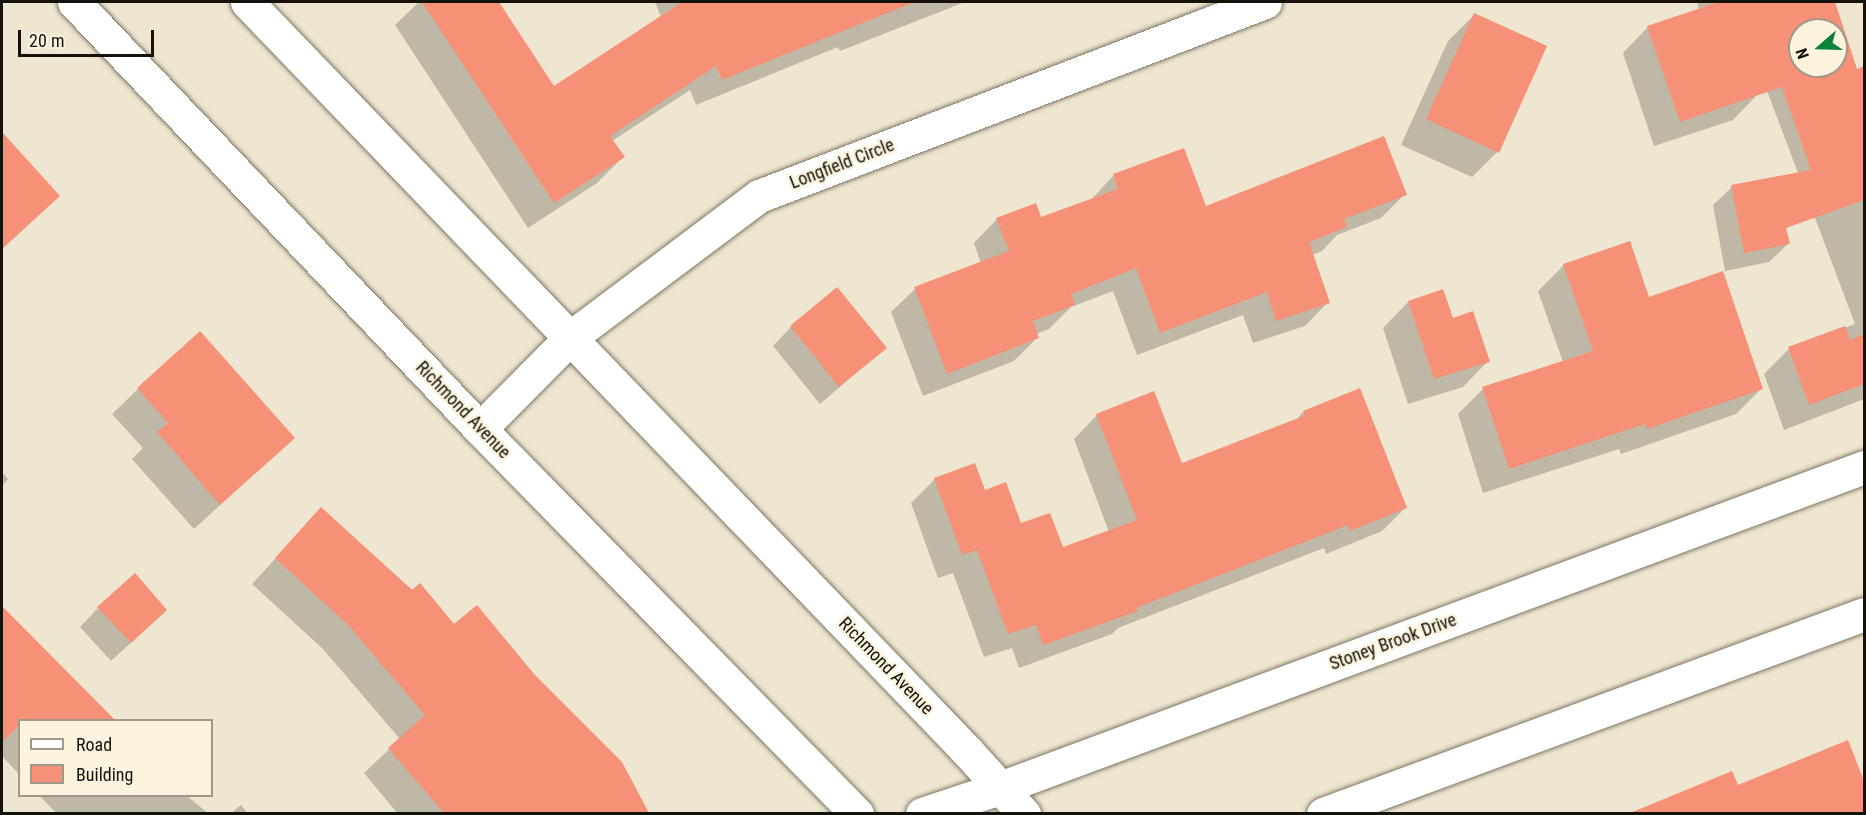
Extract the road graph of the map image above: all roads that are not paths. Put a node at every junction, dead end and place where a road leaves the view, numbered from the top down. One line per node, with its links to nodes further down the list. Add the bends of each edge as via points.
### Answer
1 (74, 2): 5 (street, Richmond Avenue)
2 (246, 2): 4 (street, Richmond Avenue)
3 (1265, 2): 4 (street, Longfield Circle, via 759,196)
4 (571, 337): 5 (street, Longfield Circle); 8 (street, Richmond Avenue)
5 (480, 429): 9 (street, Richmond Avenue)
6 (1864, 467): 8 (street, Stoney Brook Drive)
7 (1864, 614): 12 (street)
8 (1000, 788): 10 (street, Stoney Brook Drive); 11 (street, Richmond Avenue)
9 (857, 813)
10 (922, 813)
11 (1024, 813)
12 (1323, 813)

